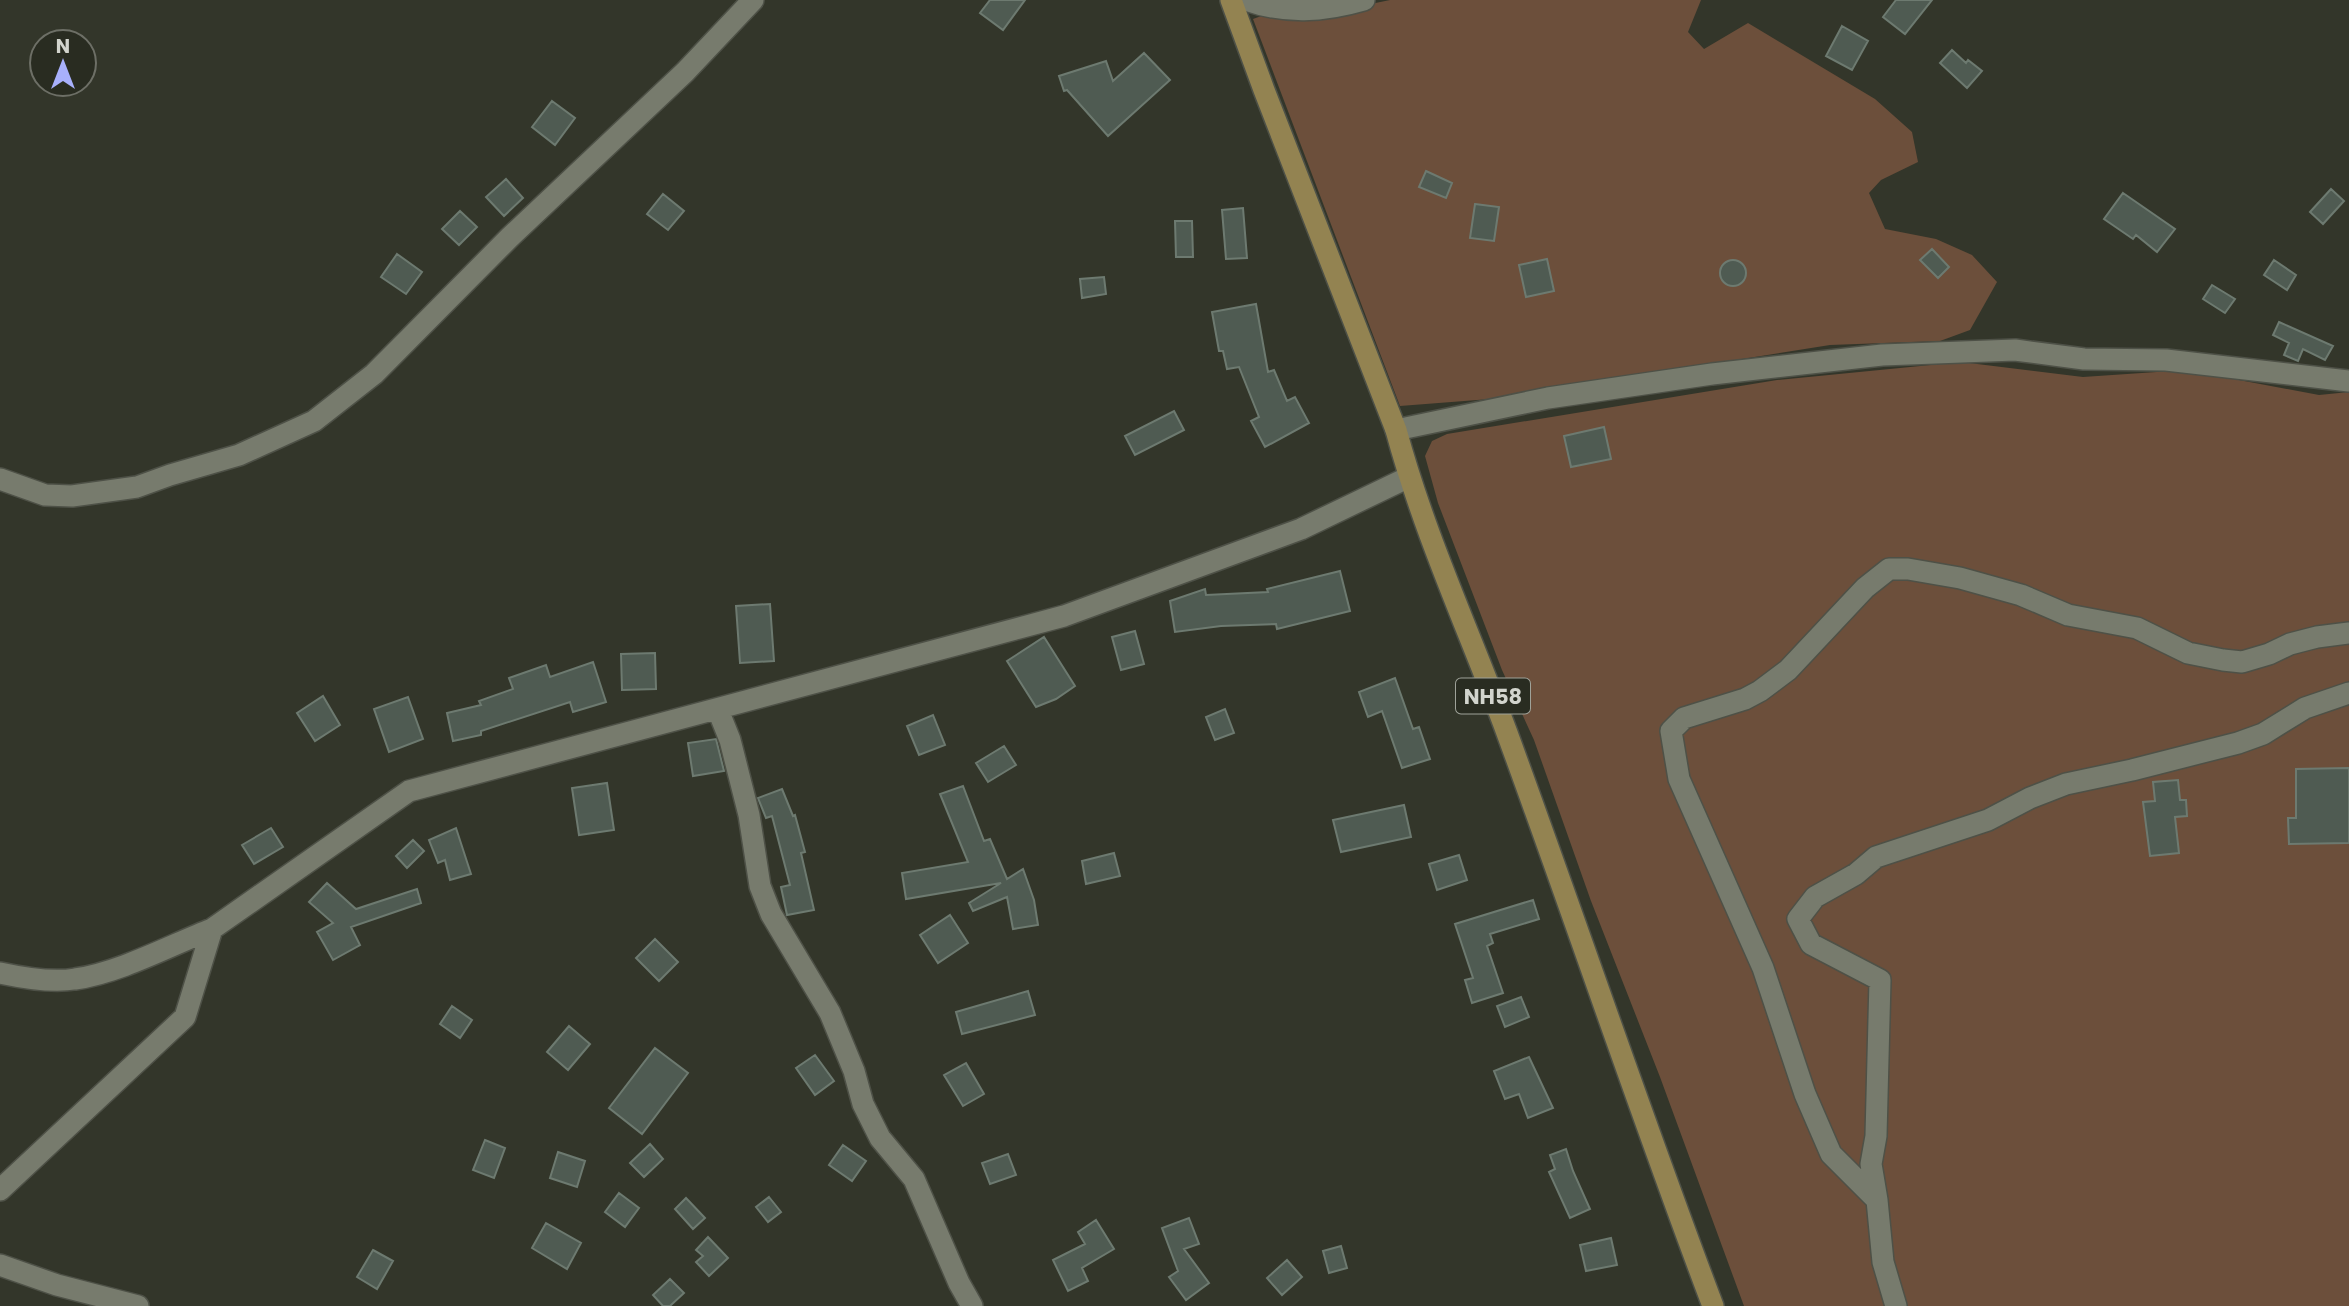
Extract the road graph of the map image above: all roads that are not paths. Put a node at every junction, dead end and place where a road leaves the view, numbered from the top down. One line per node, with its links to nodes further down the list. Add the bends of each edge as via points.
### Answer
1 (753, 0): 8 (street, via 668,89 510,237 374,374 314,421 239,455 127,489 45,495)
2 (1231, 0): 6 (main road, NH58)
3 (1246, 0): 4 (street, via 1269,8 1306,11)
4 (1363, 0)
5 (2349, 381): 6 (street, via 2178,361 2084,359 2015,350 1882,355 1576,394)
6 (1396, 430): 7 (main road, NH58)
7 (1409, 477): 11 (street, via 1301,529 1064,617); 19 (main road, NH58, via 1507,734)
8 (0, 479)
9 (2349, 633): 15 (street, via 2299,642 2242,662 2223,660 2188,653 2137,628 2068,615 2021,595 1961,578 1889,569 1865,588 1788,670 1760,691 1684,718 1671,731 1679,779 1763,968 1805,1094 1831,1154)
10 (2349, 693): 15 (street, via 2305,708 2263,734 2238,743 2066,784 2030,797 1988,820 1875,857 1856,874 1815,897 1798,919 1811,944 1880,980 1871,1164)
11 (718, 710): 12 (street, via 409,791); 18 (street, via 730,740 749,815 760,886 771,914 830,1013 863,1104 880,1138 914,1179)
12 (212, 929): 13 (street, via 100,974 72,980); 14 (street, via 185,1017)
13 (0, 973)
14 (0, 1191)
15 (1877, 1200): 20 (street, via 1883,1262)
16 (0, 1265): 17 (street)
17 (138, 1306)
18 (972, 1306)
19 (1713, 1306)
20 (1896, 1306)

